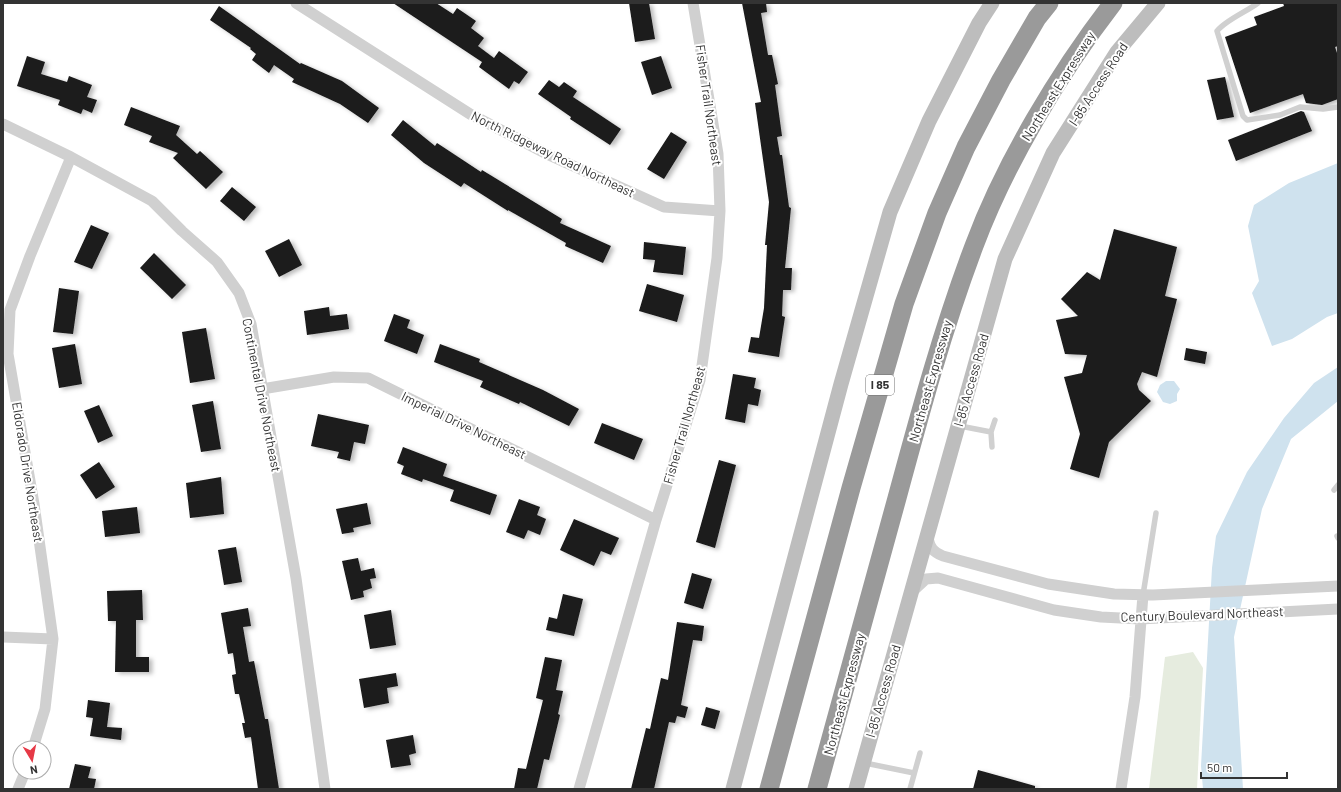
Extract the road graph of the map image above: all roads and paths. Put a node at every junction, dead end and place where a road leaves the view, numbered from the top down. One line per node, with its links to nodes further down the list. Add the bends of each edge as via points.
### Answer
1 (296, 3): 11 (street, North Ridgeway Road Northeast, via 470,114 550,155 664,207)
2 (693, 3): 11 (street, Fisher Trail Northeast, via 718,154)
3 (992, 3): 34 (main road, via 929,121 890,212 841,384)
4 (1049, 3): 35 (highway, I 85, via 1037,18 1001,80 966,147 937,213 904,304)
5 (1113, 3): 36 (highway, Northeast Expressway, via 1064,72 1035,119 974,245 940,345)
6 (1158, 3): 15 (main road, I-85 Access Road, via 1117,52 1053,153 1005,259)
7 (1258, 3): 8 (lane, via 1217,31 1243,116 1247,120 1259,119 1306,106 1322,109)
8 (1338, 107)
9 (3, 124): 10 (street, Continental Drive Northeast)
10 (71, 157): 12 (street, Eldorado Drive Northeast, via 10,310); 13 (street, Continental Drive Northeast, via 152,201 217,262 239,293 251,324)
11 (720, 211): 19 (street, Fisher Trail Northeast, via 717,258 700,380)
12 (6, 355): 27 (street, Eldorado Drive Northeast, via 34,504)
13 (262, 389): 19 (street, Imperial Drive Northeast, via 334,377 368,378); 32 (street, Continental Drive Northeast, via 296,578)
14 (995, 420): 16 (lane)
15 (958, 426): 16 (lane); 20 (main road, I-85 Access Road)
16 (991, 432): 17 (lane)
17 (992, 446)
18 (1156, 514): 23 (lane)
19 (656, 520): 33 (street, Fisher Trail Northeast)
20 (928, 533): 22 (main road, I-85 Access Road); 23 (street, Century Boulevard Northeast, via 931,548 943,556 1064,588)
21 (1338, 586): 23 (street, Century Boulevard Northeast)
22 (910, 595): 25 (street, Century Boulevard Northeast, via 926,579 938,578 1061,611); 30 (main road, I-85 Access Road)
23 (1142, 595): 25 (street)
24 (1338, 609): 25 (street, Century Boulevard Northeast)
25 (1140, 619): 39 (street, via 1135,698)
26 (3, 637): 27 (street)
27 (53, 639): 28 (street, Eldorado Drive Northeast, via 46,709)
28 (36, 740)
29 (920, 754): 31 (lane)
30 (863, 762): 31 (lane); 37 (main road, I-85 Access Road)
31 (914, 773): 38 (lane)
32 (325, 789)
33 (579, 789)
34 (733, 789)
35 (769, 789)
36 (817, 789)
37 (856, 789)
38 (910, 789)
39 (1121, 789)

